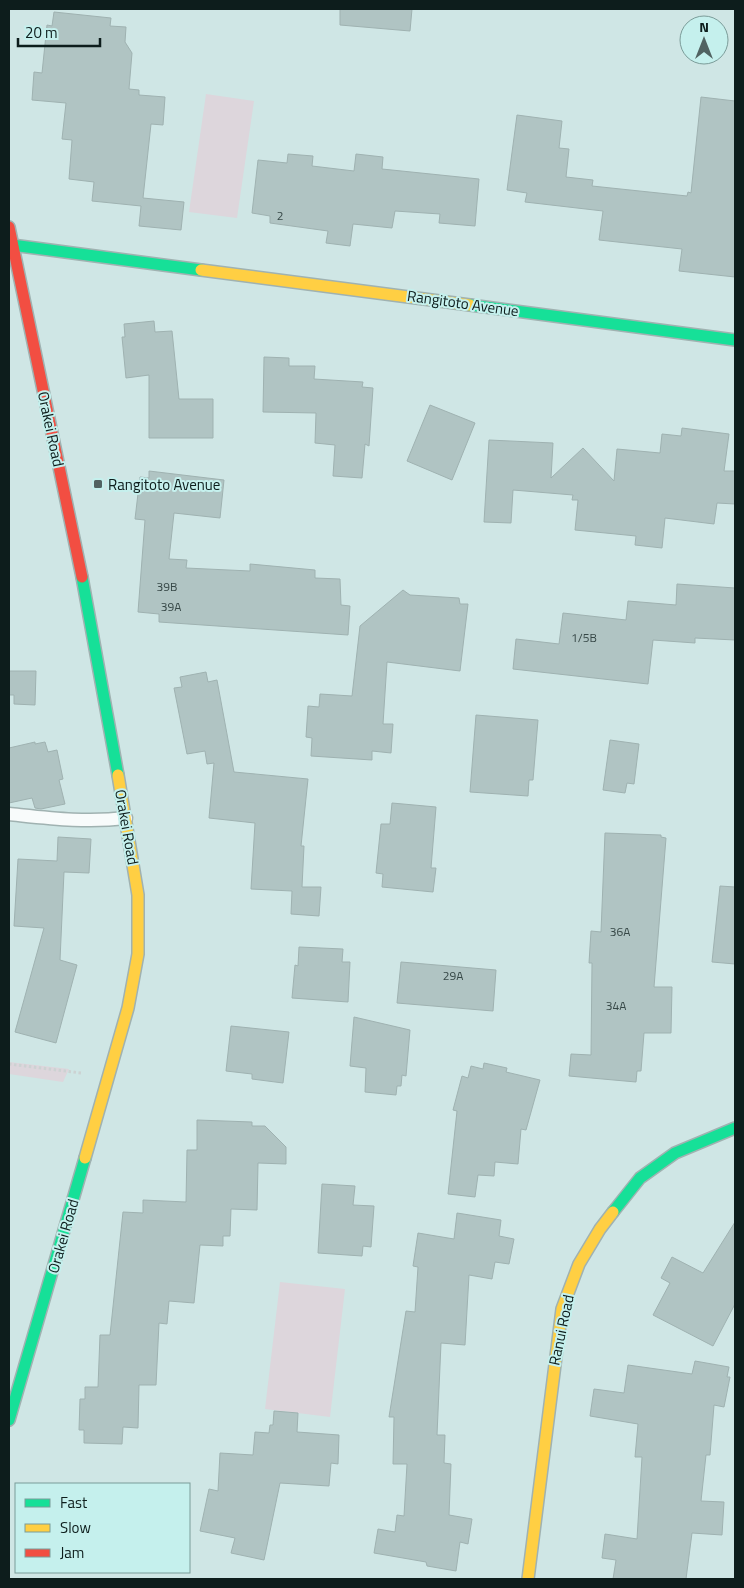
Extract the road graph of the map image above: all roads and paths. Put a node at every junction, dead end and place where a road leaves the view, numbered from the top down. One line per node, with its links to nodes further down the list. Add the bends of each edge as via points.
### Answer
1 (9, 227): 2 (street, Orakei Road)
2 (12, 245): 3 (street, Rangitoto Avenue); 5 (street, Orakei Road, via 76,544)
3 (735, 340)
4 (9, 814): 5 (lane, via 70,821)
5 (126, 818): 7 (street, Orakei Road, via 138,895 138,954 128,1008)
6 (9, 1064): 7 (path)
7 (109, 1077): 9 (street, Orakei Road)
8 (735, 1128): 10 (street, Ranui Road, via 675,1152 640,1178 600,1229 578,1264 562,1309)
9 (9, 1420)
10 (528, 1579)

